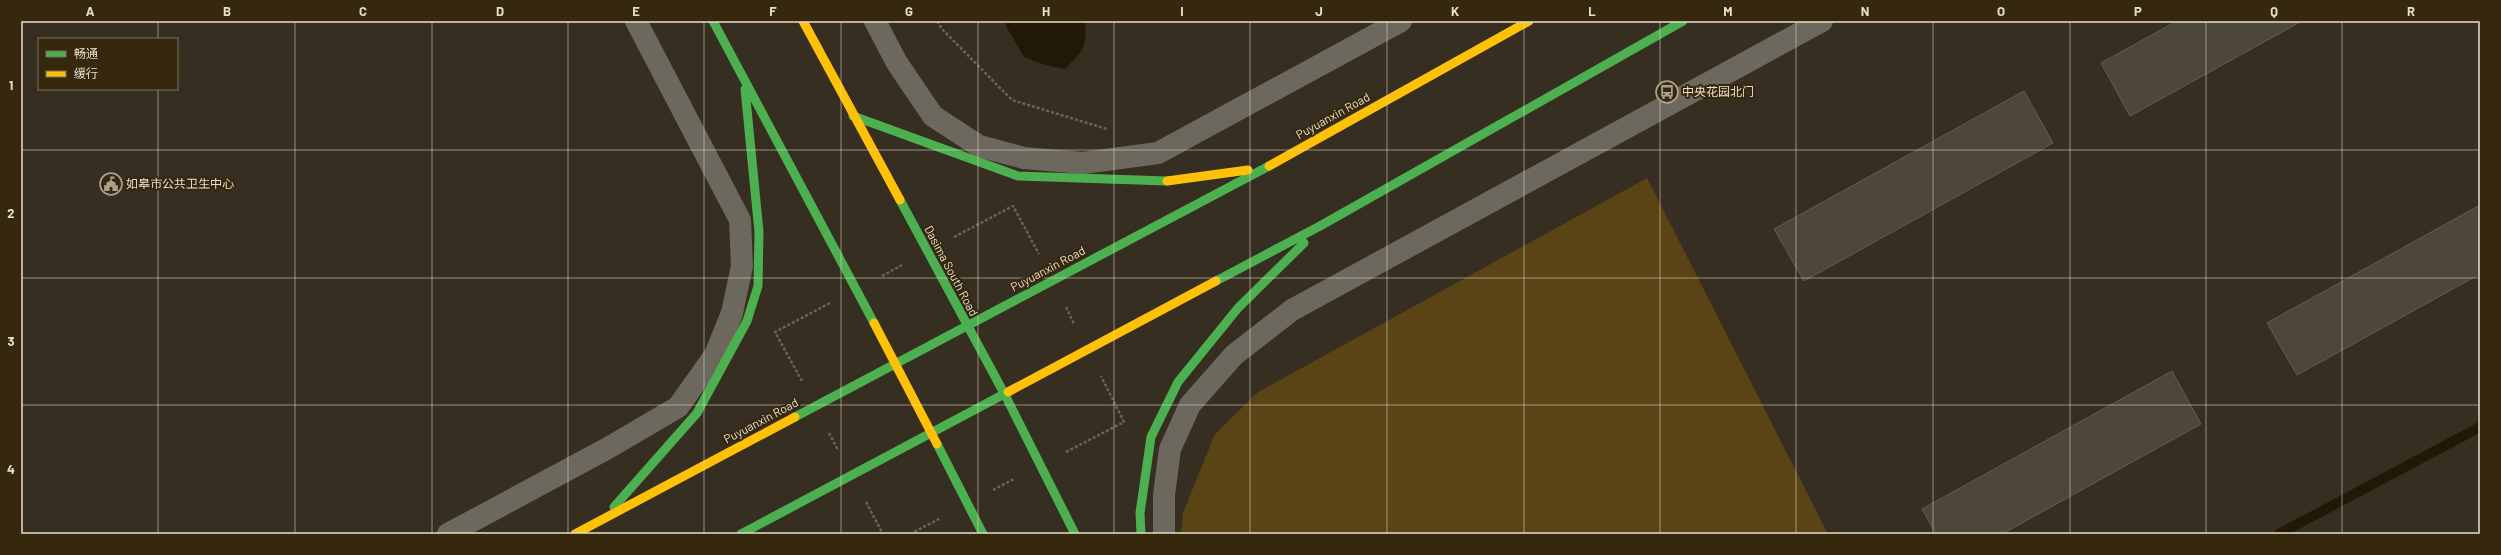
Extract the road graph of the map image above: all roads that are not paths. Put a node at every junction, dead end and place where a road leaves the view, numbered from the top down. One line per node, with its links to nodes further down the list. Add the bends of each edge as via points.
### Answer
1 (636, 21): 18 (street, via 740,220 742,266 732,313 715,354 678,407 608,448)
2 (713, 21): 9 (street)
3 (803, 21): 10 (street, Dasima South Road)
4 (875, 21): 5 (street, via 897,64 933,116 979,146 1024,158 1083,163 1158,153)
5 (1401, 21)
6 (1529, 21): 11 (street, Puyuanxin Road)
7 (1683, 21): 12 (street)
8 (1822, 21): 24 (street, via 1292,310 1234,354 1190,405 1170,449 1164,495)
9 (744, 79): 14 (street); 17 (street, via 759,232 758,286 747,321 697,412)
10 (853, 116): 11 (street, via 1018,176 1174,181); 13 (street, Dasima South Road)
11 (1265, 168): 13 (street, Puyuanxin Road)
12 (1320, 226): 15 (street); 23 (street, via 1238,308 1178,382 1151,437 1140,513)
13 (967, 326): 14 (street, Puyuanxin Road); 15 (street, Dasima South Road)
14 (895, 363): 16 (street); 17 (street, Puyuanxin Road)
15 (1005, 394): 16 (street); 22 (street, Dasima South Road)
16 (932, 433): 20 (street); 21 (street)
17 (604, 518): 19 (street, Puyuanxin Road)
18 (448, 534)
19 (575, 534)
20 (741, 534)
21 (983, 534)
22 (1075, 534)
23 (1141, 534)
24 (1164, 534)

